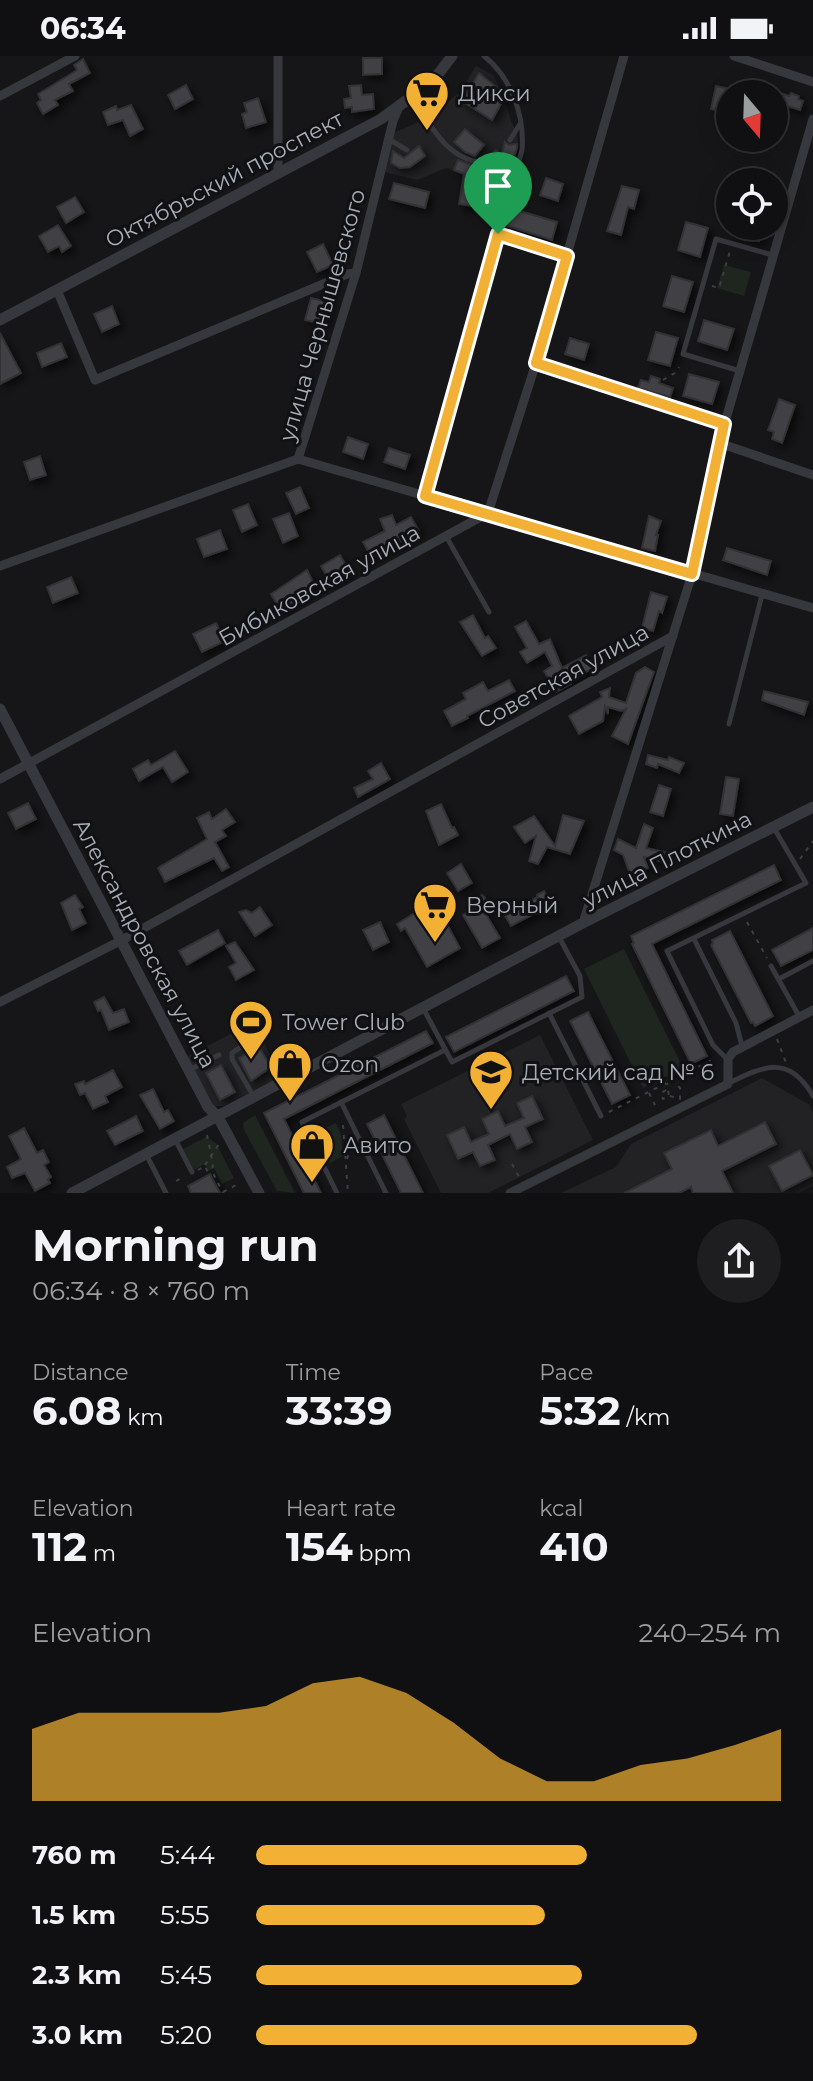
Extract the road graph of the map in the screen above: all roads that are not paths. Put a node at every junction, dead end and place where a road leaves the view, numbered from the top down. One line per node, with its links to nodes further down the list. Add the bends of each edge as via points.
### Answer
1 (75, 56): 8 (street)
2 (278, 56): 17 (street)
3 (452, 56): 9 (street, Октябрьский проспект)
4 (484, 56): 12 (lane, via 505,78)
5 (624, 56): 20 (street)
6 (734, 56): 7 (street)
7 (813, 82)
8 (0, 96)
9 (413, 98): 10 (street, Октябрьский проспект); 16 (lane, via 459,157 489,163)
10 (399, 107): 13 (street, улица Чернышевского); 17 (street, Октябрьский проспект)
11 (813, 119): 19 (street, Советская улица)
12 (521, 123): 14 (lane); 18 (lane, via 522,150)
13 (390, 140): 15 (lane); 21 (street, улица Чернышевского)
14 (510, 140)
15 (407, 150)
16 (496, 152)
17 (278, 174): 22 (street, Октябрьский проспект)
18 (498, 234): 20 (lane); 30 (lane)
19 (774, 255): 25 (street, Советская улица); 25 (lane, via 716,239 690,327 683,354)
20 (567, 256): 24 (street)
21 (356, 273): 22 (street, via 95,380); 28 (street, улица Чернышевского)
22 (57, 290): 23 (street, Октябрьский проспект)
23 (0, 320)
24 (536, 363): 26 (lane); 31 (street)
25 (741, 371): 26 (street, Советская улица)
26 (724, 424): 27 (street, Советская улица)
27 (719, 443): 29 (street); 34 (street, Советская улица)
28 (298, 459): 30 (street); 33 (street, улица Чернышевского)
29 (813, 475)
30 (425, 496): 31 (street)
31 (488, 513): 32 (street, Бибиковская улица); 34 (street)
32 (446, 536): 37 (lane); 41 (street, Бибиковская улица)
33 (0, 566)
34 (692, 574): 35 (street); 38 (street, Советская улица)
35 (762, 595): 36 (street); 40 (lane)
36 (813, 608)
37 (489, 612)
38 (673, 636): 47 (street); 50 (street, Советская улица)
39 (0, 709): 41 (street, Александровская улица)
40 (729, 724)
41 (29, 764): 42 (street, Бибиковская улица); 50 (street, Александровская улица)
42 (0, 779)
43 (813, 807): 44 (street, улица Плоткина)
44 (774, 827): 46 (lane); 47 (street, улица Плоткина)
45 (813, 879): 46 (lane)
46 (806, 883): 49 (lane)
47 (583, 923): 48 (street, улица Плоткина)
48 (559, 936): 55 (street, улица Плоткина); 57 (lane, via 580,976 582,997)
49 (694, 939): 60 (lane, via 736,1023); 63 (lane, via 667,951 713,1045)
50 (122, 940): 54 (street, Советская улица); 64 (street, Александровская улица)
51 (813, 961): 53 (lane)
52 (771, 966): 53 (lane)
53 (778, 979): 58 (lane)
54 (0, 1002)
55 (423, 1008): 61 (lane); 67 (street, улица Плоткина)
56 (813, 1010): 58 (street)
57 (549, 1013): 61 (lane, via 452,1062); 69 (lane)
58 (800, 1017): 60 (street)
59 (251, 1040): 67 (lane, via 232,1053 232,1059)
60 (742, 1047): 63 (street)
61 (445, 1050): 68 (lane)
62 (219, 1055): 64 (lane)
63 (726, 1057): 65 (street)
64 (189, 1070): 70 (street, Александровская улица)
65 (728, 1084): 66 (lane, via 771,1065 796,1077); 79 (street)
66 (813, 1096)
67 (254, 1098): 70 (street, улица Плоткина)
68 (341, 1102): 77 (lane, via 302,1122); 78 (lane)
69 (601, 1116)
70 (218, 1117): 71 (street, улица Плоткина); 76 (street, Александровская улица)
71 (176, 1140): 72 (street, улица Плоткина); 73 (lane)
72 (146, 1155): 74 (street, улица Плоткина); 75 (lane)
73 (192, 1172)
74 (72, 1193)
75 (166, 1193)
76 (259, 1193)
77 (337, 1193)
78 (386, 1193)
79 (510, 1193)

